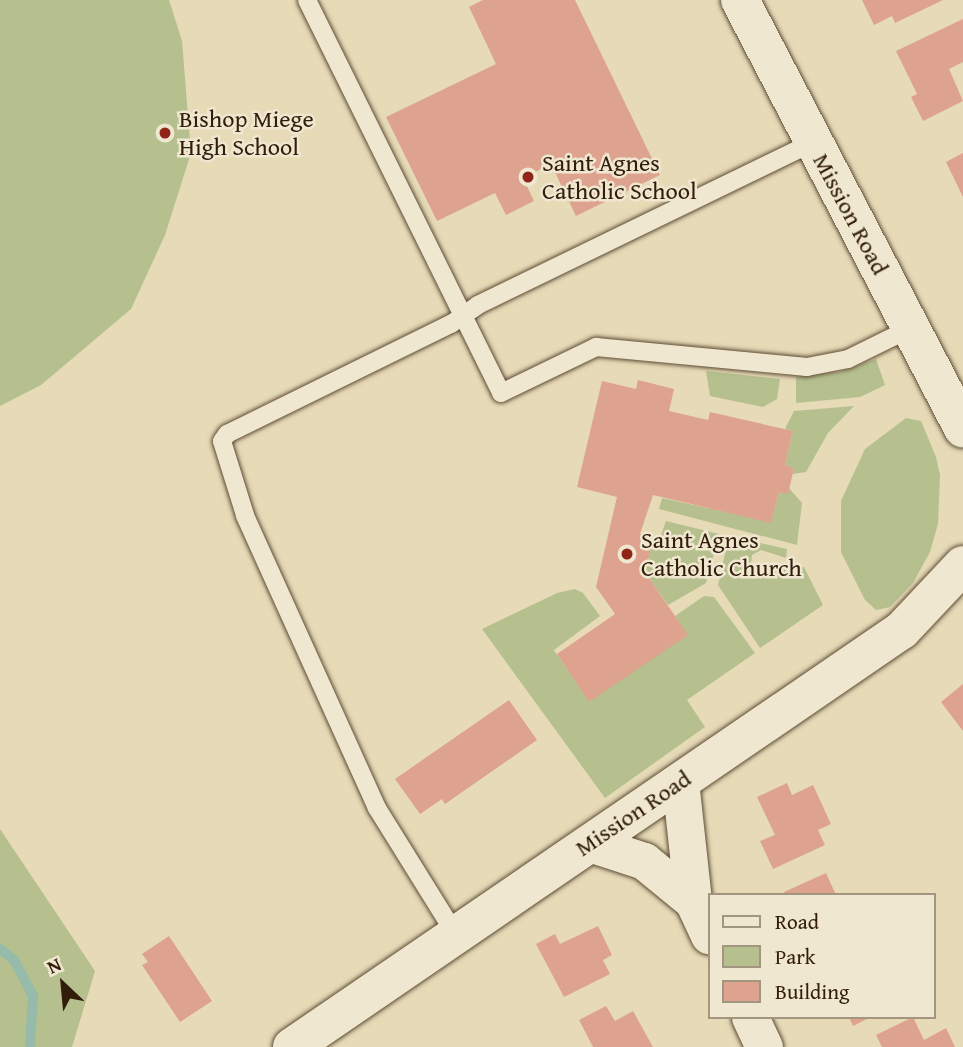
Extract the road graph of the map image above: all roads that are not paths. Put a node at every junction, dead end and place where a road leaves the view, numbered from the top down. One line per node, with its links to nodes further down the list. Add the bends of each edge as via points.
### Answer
1 (307, 0): 4 (lane)
2 (740, 0): 3 (main road, Mission Road)
3 (813, 142): 4 (lane); 5 (main road, Mission Road)
4 (457, 320): 5 (lane, via 501,393 596,347 807,368 848,359); 12 (lane, via 227,434 222,450 245,515 377,808)
5 (911, 328): 6 (main road, Mission Road)
6 (963, 428)
7 (963, 565): 8 (main road, Mission Road, via 902,630)
8 (680, 781): 9 (main road, Mission Road); 10 (street)
9 (589, 843): 10 (street, via 644,861); 12 (main road, Mission Road)
10 (693, 901): 11 (street)
11 (708, 933)
12 (456, 935): 14 (main road, Mission Road)
13 (751, 1019): 15 (street)
14 (292, 1047)
15 (764, 1047)

